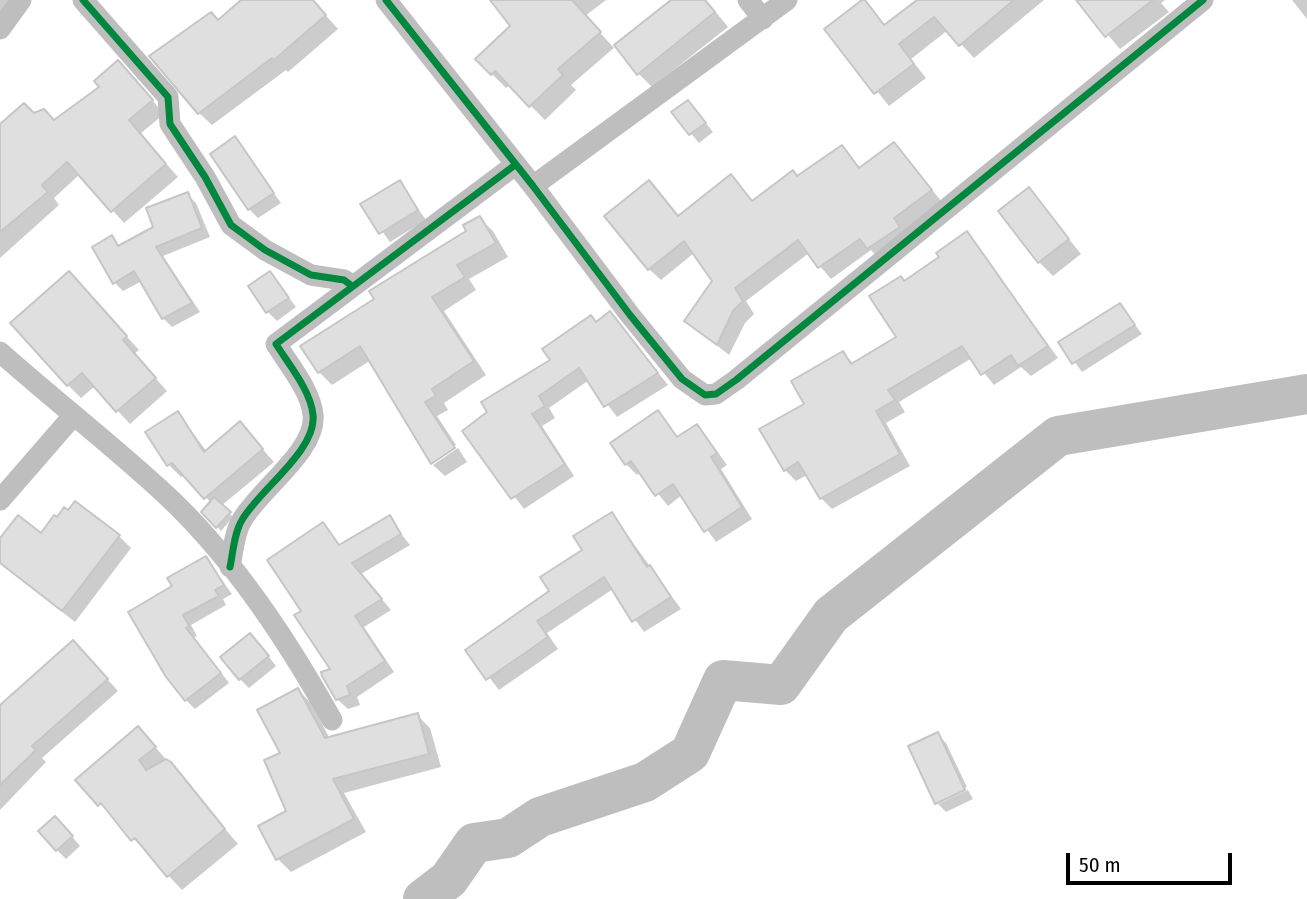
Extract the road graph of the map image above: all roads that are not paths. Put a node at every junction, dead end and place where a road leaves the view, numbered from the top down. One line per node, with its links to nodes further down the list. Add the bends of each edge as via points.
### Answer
1 (21, 0): 8 (street)
2 (83, 0): 11 (street, via 168,97 170,124 231,225 311,275 344,280)
3 (387, 0): 9 (street)
4 (748, 0): 7 (street)
5 (787, 0): 7 (street)
6 (1203, 0): 10 (street, via 716,394 705,395 682,379)
7 (763, 19): 10 (street)
8 (0, 29)
9 (515, 165): 10 (street); 11 (street)
10 (533, 186)
11 (352, 286): 15 (street, via 276,344 303,388 313,414 312,430 303,448 241,522)
12 (0, 352): 13 (street)
13 (73, 416): 14 (street); 15 (street, via 167,496)
14 (0, 500)
15 (230, 567): 16 (street, via 292,649)
16 (332, 720)

